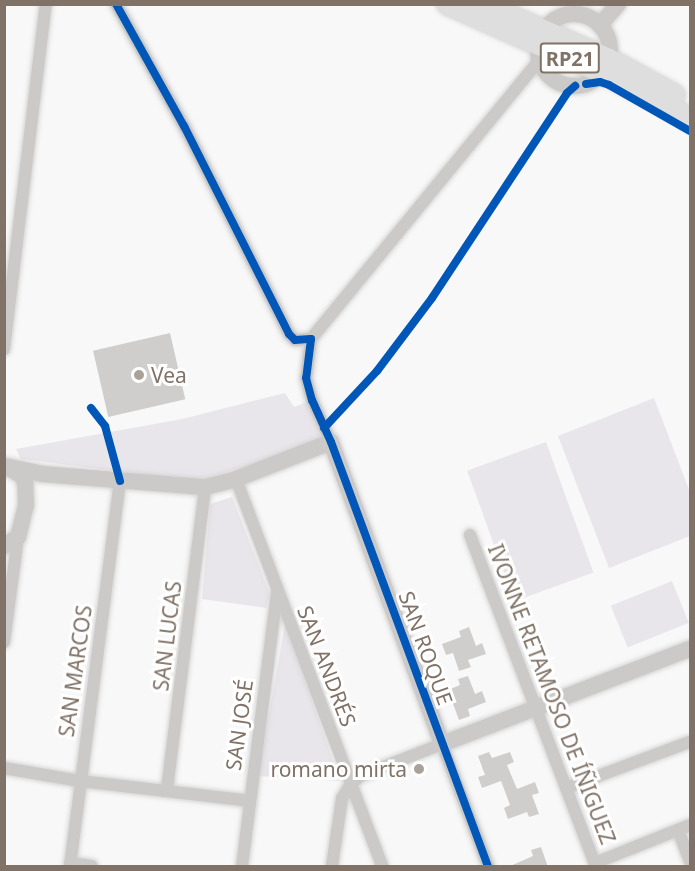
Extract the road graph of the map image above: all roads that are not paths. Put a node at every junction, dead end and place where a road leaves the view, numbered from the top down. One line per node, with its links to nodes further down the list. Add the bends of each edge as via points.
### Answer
1 (46, 4): 12 (street)
2 (116, 4): 11 (street, via 184,126 289,334 295,340)
3 (447, 4): 7 (main road, RP21)
4 (484, 4): 7 (main road, RP21)
5 (618, 4): 6 (street)
6 (600, 25): 7 (street, via 581,15 560,16); 8 (street, via 610,47)
7 (540, 45): 8 (main road, RP21); 8 (street, via 552,80 563,85 586,84); 11 (street)
8 (605, 66): 9 (main road, RP21); 10 (main road, RP21)
9 (690, 104)
10 (690, 119)
11 (311, 339): 13 (street, via 306,378)
12 (4, 349)
13 (332, 442): 16 (street); 27 (street, SAN ROQUE)
14 (5, 466): 15 (street); 19 (street, via 21,475)
15 (42, 474): 17 (street); 19 (street)
16 (236, 479): 18 (street); 22 (street, SAN ANDRÉS)
17 (120, 481): 18 (street); 29 (street, SAN MARCOS)
18 (205, 487): 32 (street, SAN LUCAS)
19 (27, 488): 21 (street, via 24,520)
20 (470, 535): 25 (street, IVONNE RETAMOSO DE ÍÑIGUEZ)
21 (11, 542): 23 (street)
22 (277, 588): 30 (street, SAN ANDRÉS); 33 (street, SAN JOSÉ)
23 (4, 642)
24 (690, 649): 25 (street)
25 (538, 709): 27 (street); 31 (street, IVONNE RETAMOSO DE ÍÑIGUEZ)
26 (690, 742): 31 (street)
27 (442, 744): 30 (street, via 360,776); 42 (street, SAN ROQUE)
28 (4, 768): 29 (street)
29 (80, 781): 32 (street); 36 (street, SAN MARCOS)
30 (351, 784): 40 (street, via 342,798); 41 (street, SAN ANDRÉS)
31 (567, 788): 37 (street, IVONNE RETAMOSO DE ÍÑIGUEZ)
32 (167, 789): 33 (street)
33 (249, 801): 39 (street, SAN JOSÉ)
34 (684, 828): 35 (street); 37 (street)
35 (690, 862)
36 (70, 865): 38 (street)
37 (596, 865)
38 (92, 867)
39 (242, 867)
40 (332, 867)
41 (382, 867)
42 (488, 867)

